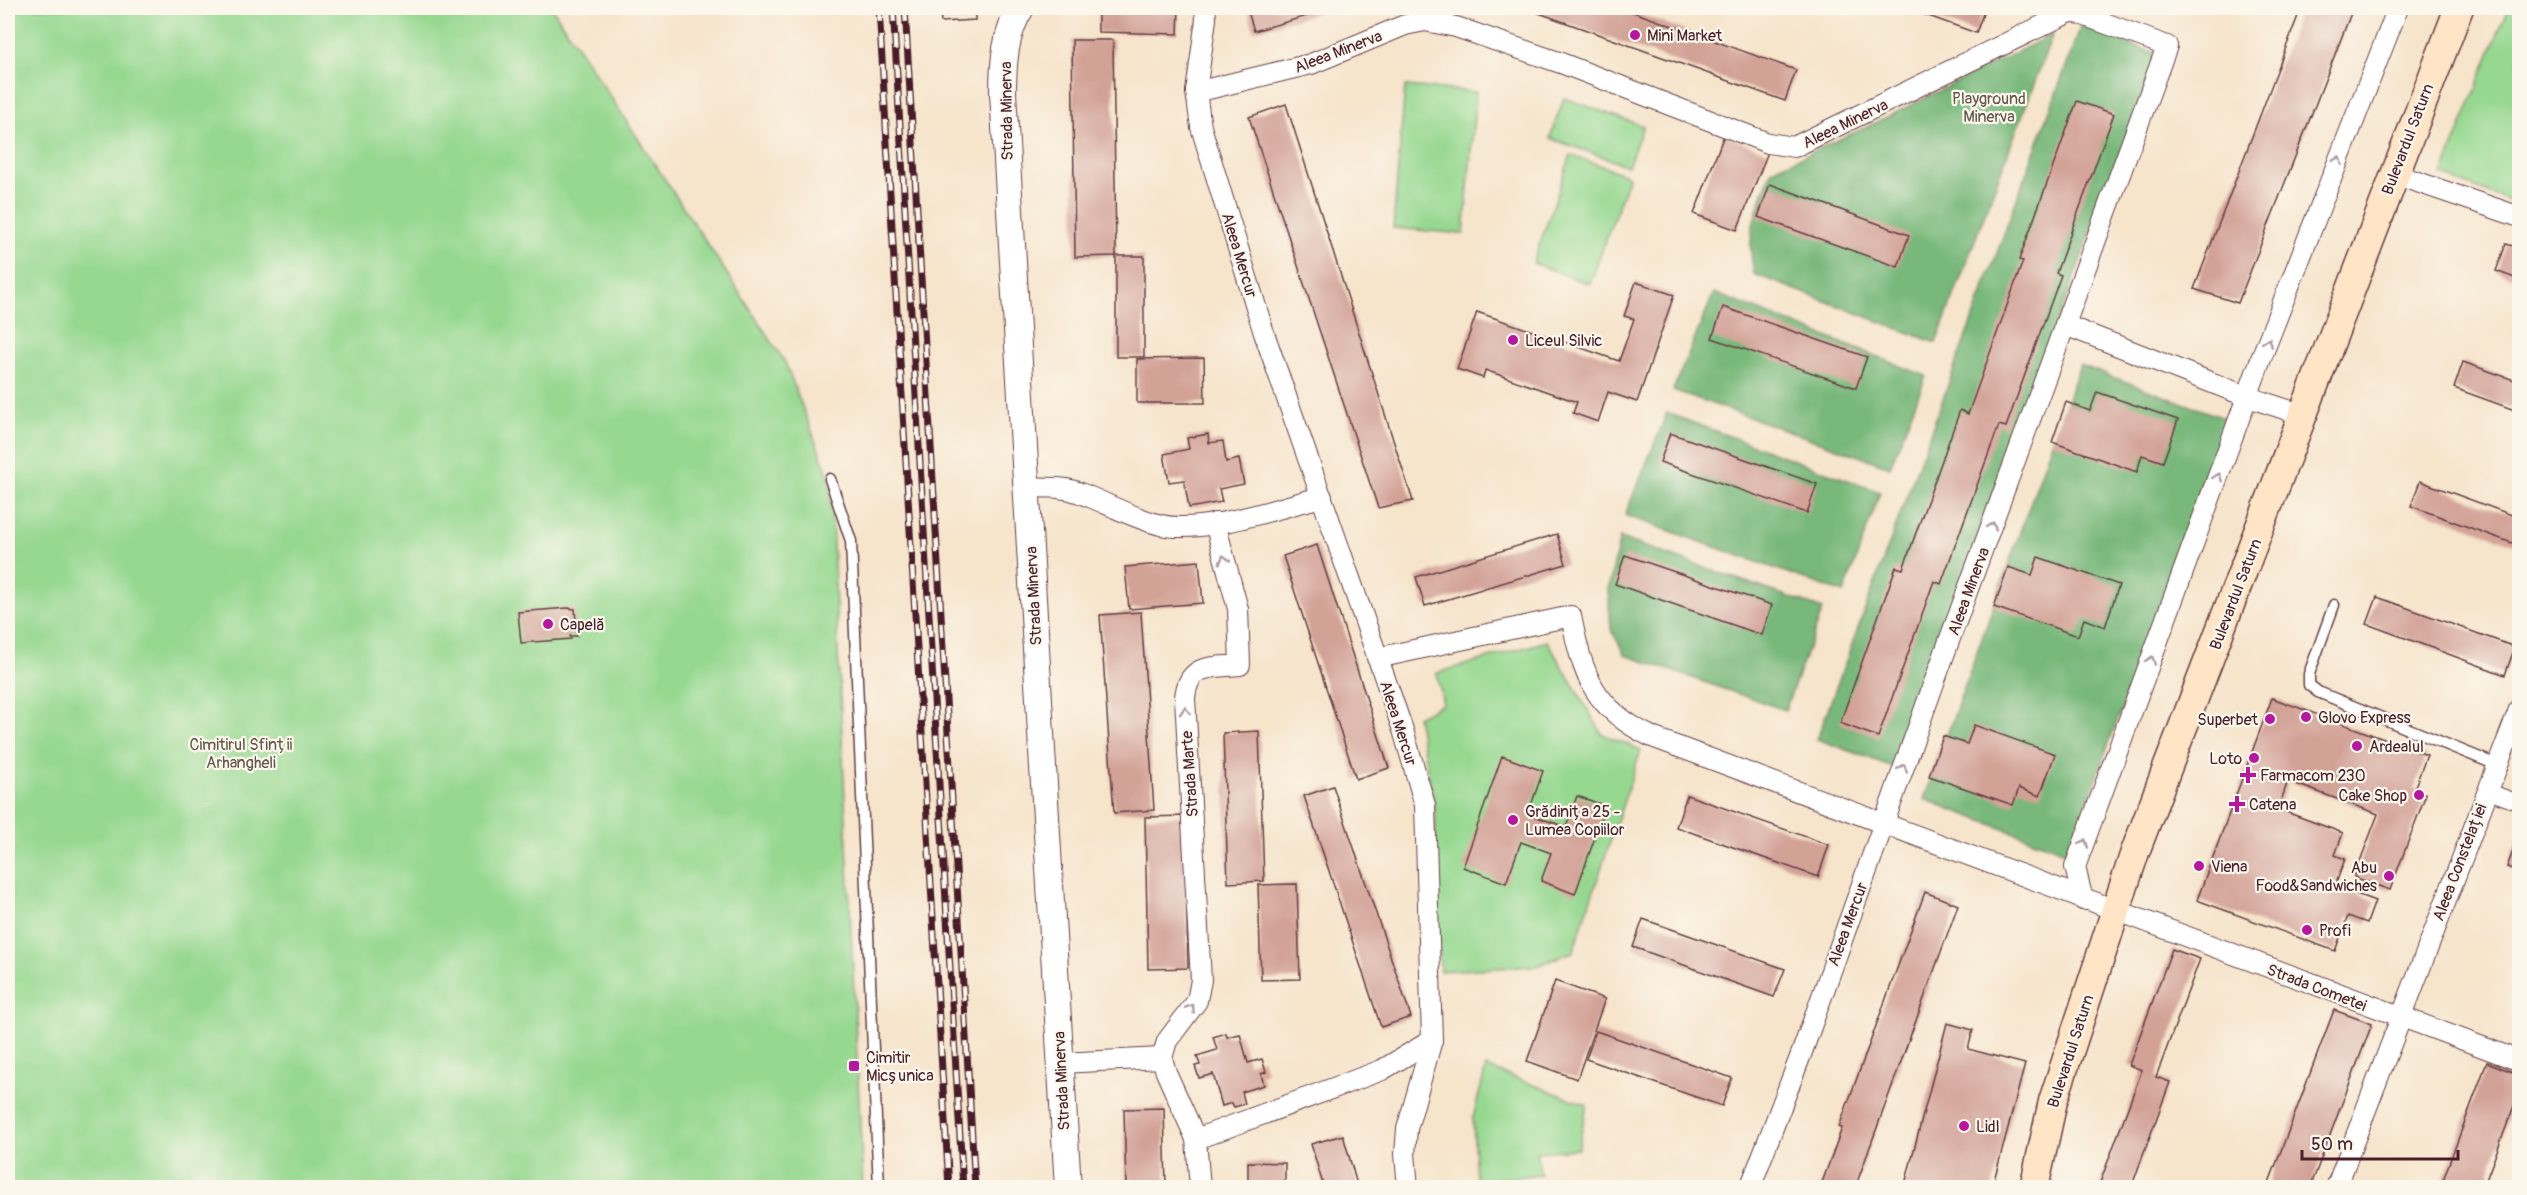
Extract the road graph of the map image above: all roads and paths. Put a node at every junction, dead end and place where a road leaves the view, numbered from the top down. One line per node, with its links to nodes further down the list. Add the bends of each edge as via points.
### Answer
1 (1021, 8): 12 (street, Strada Minerva, via 1008,35 1003,93)
2 (1205, 8): 5 (street, Aleea Mercur)
3 (2398, 8): 9 (street, one-way to 3)
4 (2459, 8): 6 (main road, Bulevardul Saturn)
5 (1196, 92): 8 (street, Aleea Minerva, via 1311,64 1405,25 1425,21 1456,27 1562,63 1768,143 1794,147 2072,11 2167,46); 13 (street, Aleea Mercur, via 1201,127 1260,322)
6 (2394, 174): 7 (street); 10 (main road, Bulevardul Saturn)
7 (2520, 217)
8 (2065, 325): 9 (street); 21 (street, Aleea Minerva, one-way to 8)
9 (2248, 397): 10 (street); 22 (street, one-way to 9, via 2075,867)
10 (2303, 415): 23 (main road, Bulevardul Saturn)
11 (830, 479): 30 (lane, via 851,541)
12 (1026, 487): 14 (street, via 1079,492 1163,526); 28 (street, Strada Minerva)
13 (1322, 497): 14 (street); 16 (street, Aleea Mercur)
14 (1215, 523): 26 (street, Strada Marte, one-way to 14, via 1167,1041 1197,1002 1201,980 1186,685 1192,674 1202,669 1240,665 1238,609)
15 (2334, 605): 18 (lane, via 2309,674 2309,685)
16 (1377, 658): 21 (street, Aleea Mercur, via 1571,616 1577,646 1599,698 1629,726); 25 (street, Aleea Mercur, via 1425,805)
17 (2520, 707): 18 (street, Aleea Constelației)
18 (2497, 765): 19 (street, Aleea Constelației)
19 (2487, 791): 20 (street); 24 (street, Aleea Constelației)
20 (2520, 803)
21 (1883, 823): 22 (street, Strada Cometei); 34 (street, Aleea Mercur)
22 (2083, 900): 23 (street, Strada Cometei)
23 (2115, 911): 24 (street, Strada Cometei); 35 (main road, Bulevardul Saturn, via 2052,1101)
24 (2400, 1018): 27 (street, Strada Cometei); 36 (street, Aleea Constelației)
25 (1432, 1040): 29 (street, via 1382,1070); 33 (street, Aleea Mercur, via 1407,1129)
26 (1162, 1058): 28 (street); 29 (street)
27 (2520, 1061)
28 (1060, 1063): 31 (street, Strada Minerva)
29 (1196, 1139): 32 (street)
30 (879, 1188)
31 (1068, 1188)
32 (1200, 1188)
33 (1408, 1188)
34 (1750, 1188)
35 (2034, 1188)
36 (2336, 1188)

